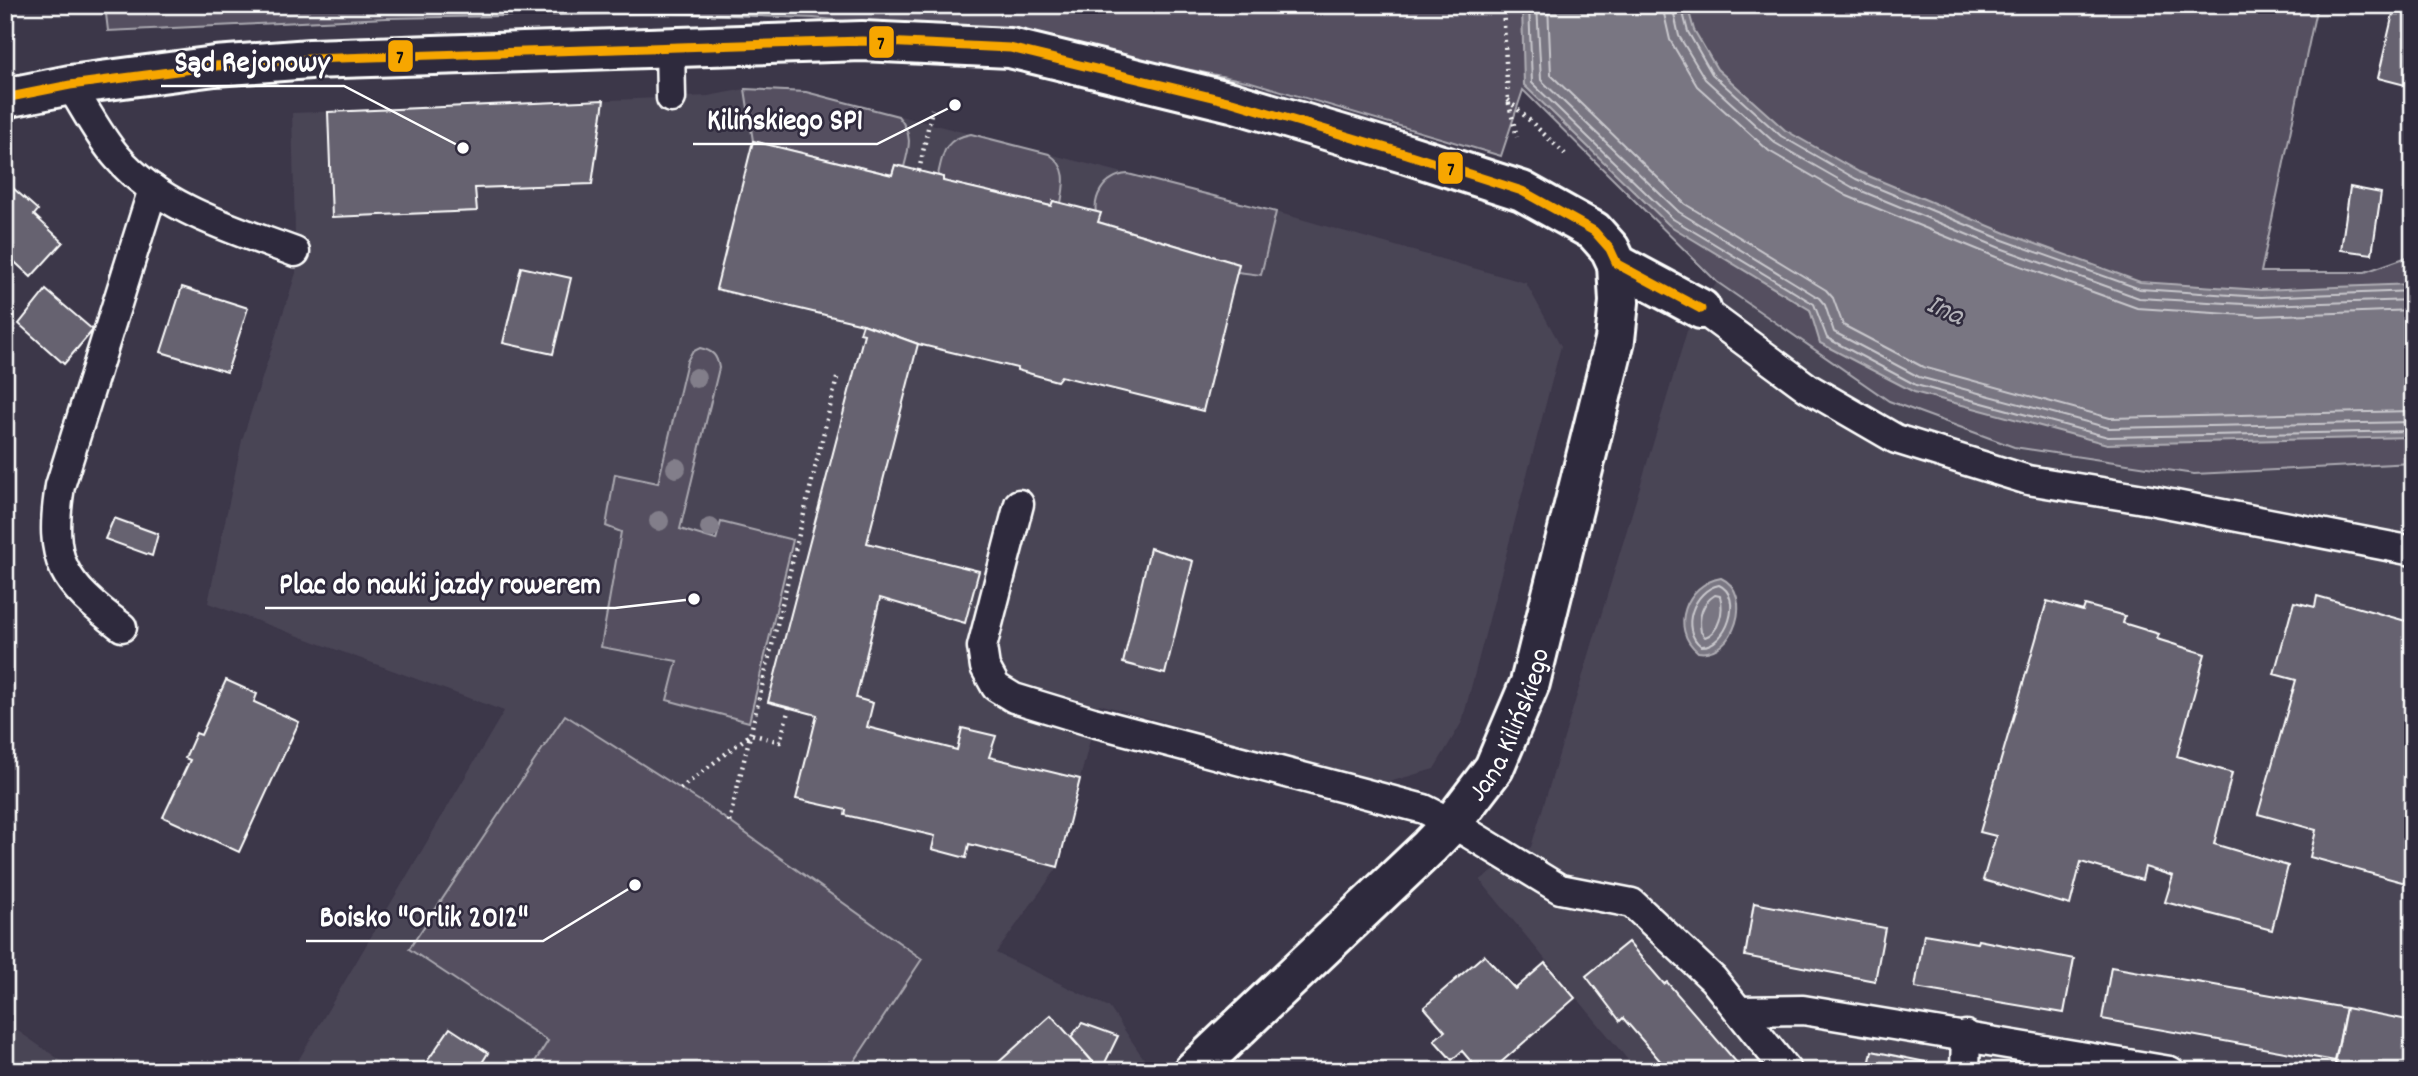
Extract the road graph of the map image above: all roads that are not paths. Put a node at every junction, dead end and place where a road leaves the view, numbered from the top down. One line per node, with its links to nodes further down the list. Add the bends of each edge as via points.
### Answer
1 (670, 46): 2 (street, via 310,59); 4 (lane); 7 (street, via 862,41 1010,48 1232,102 1522,191 1594,231)
2 (70, 85): 3 (street); 5 (lane, via 116,157)
3 (5, 97)
4 (671, 98)
5 (153, 189): 6 (lane, via 192,213); 11 (lane, via 60,486 55,522 56,546 67,577 90,603)
6 (295, 253)
7 (1617, 264): 8 (street); 12 (street, Jana Kilińskiego, via 1615,340 1530,683 1494,768)
8 (1702, 309): 10 (lane, via 1808,388 1896,439 2028,480)
9 (1019, 504): 12 (lane, via 982,647 985,667 996,687 1014,698 1093,722 1424,809)
10 (2413, 551)
11 (122, 627)
12 (1452, 822): 13 (lane, via 1560,889 1632,903 1713,979); 15 (street, Jana Kilińskiego)
13 (1739, 1010): 14 (lane, via 1803,1010); 16 (lane)
14 (1966, 1035): 17 (lane); 18 (lane)
15 (1192, 1071)
16 (1787, 1071)
17 (1965, 1071)
18 (2170, 1071)

